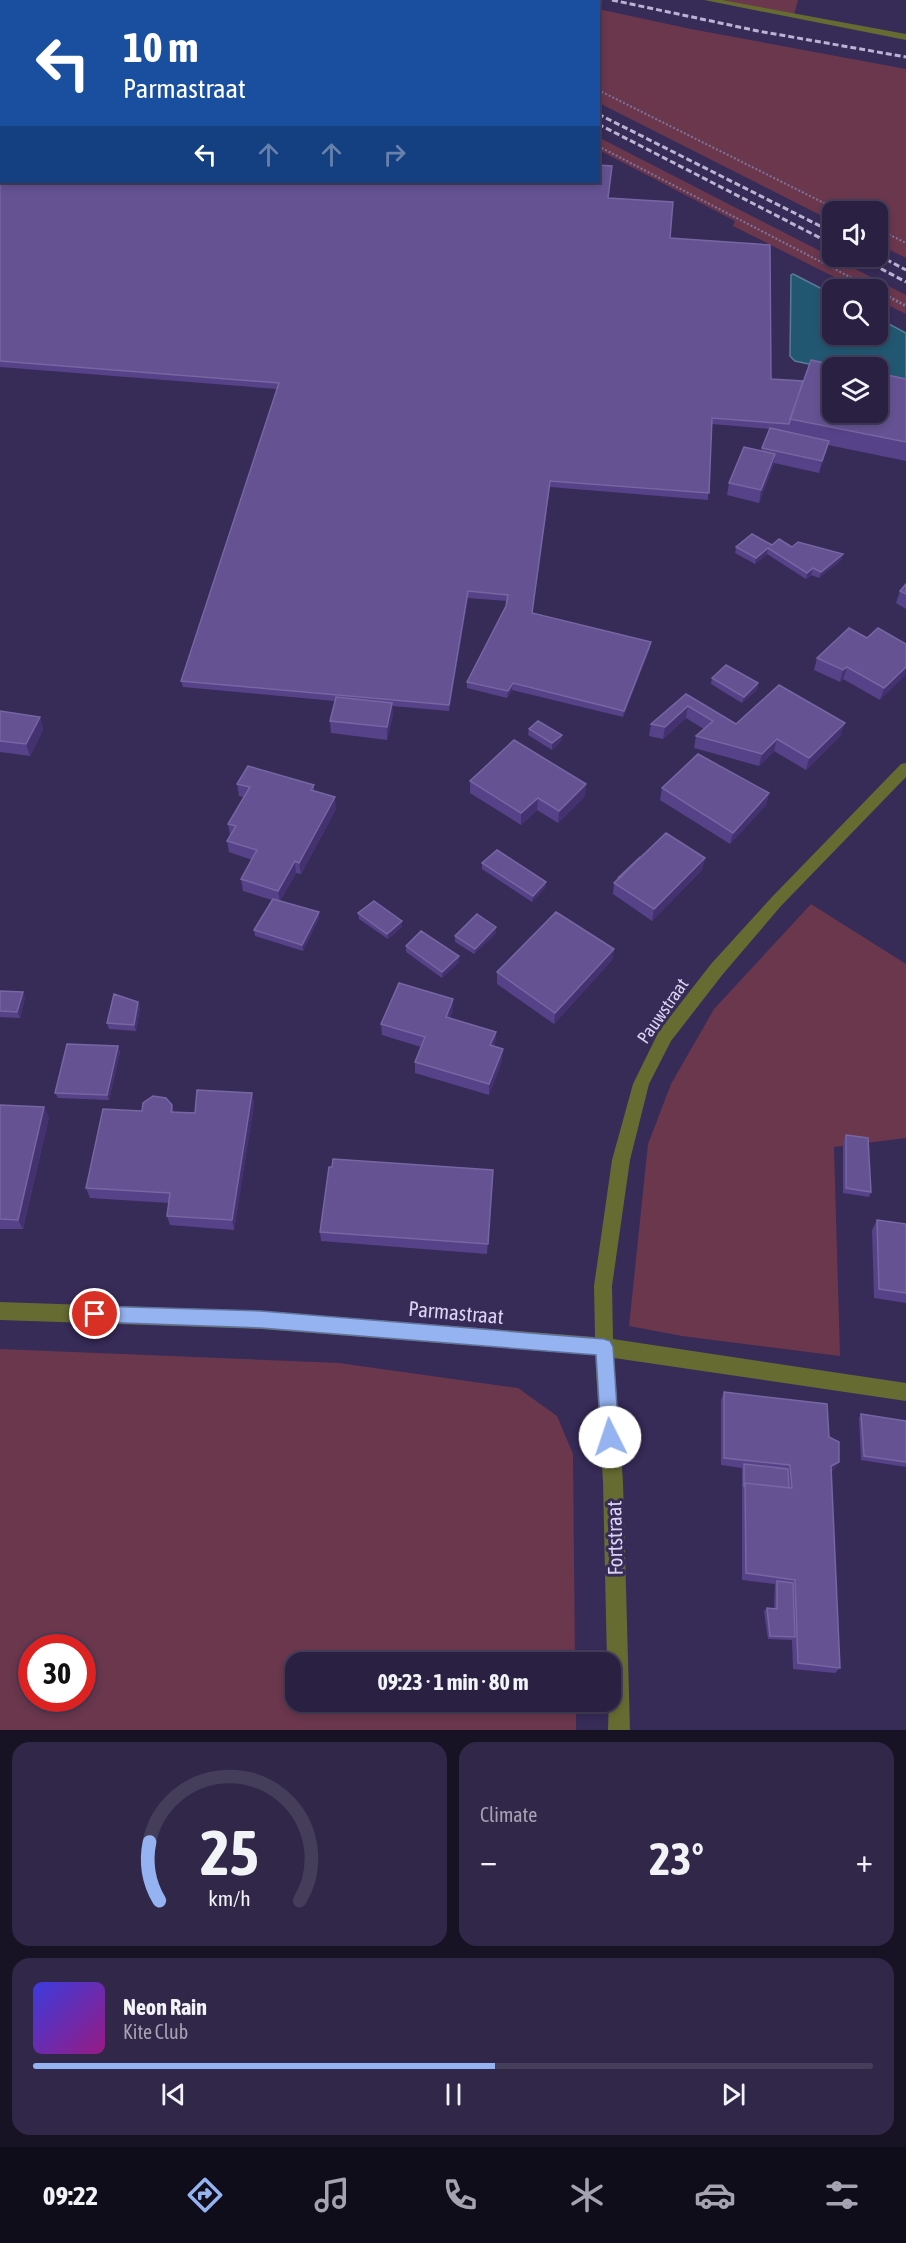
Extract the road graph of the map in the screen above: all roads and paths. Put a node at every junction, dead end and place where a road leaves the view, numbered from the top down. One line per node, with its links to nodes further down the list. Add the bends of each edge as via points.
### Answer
1 (708, 0): 2 (street)
2 (906, 37)
3 (600, 91): 5 (path)
4 (600, 147): 8 (path)
5 (822, 202)
6 (888, 234): 7 (path)
7 (906, 243)
8 (855, 279)
9 (888, 296): 10 (path)
10 (906, 306)
11 (906, 768): 13 (street, Pauwstraat, via 776,902 717,969 660,1046 641,1084 621,1160 603,1286)
12 (0, 1311): 13 (street, Parmastraat, via 261,1320)
13 (604, 1347): 14 (street, Parmastraat); 15 (street, Fortstraat, via 613,1482)
14 (906, 1392)
15 (619, 1730)

